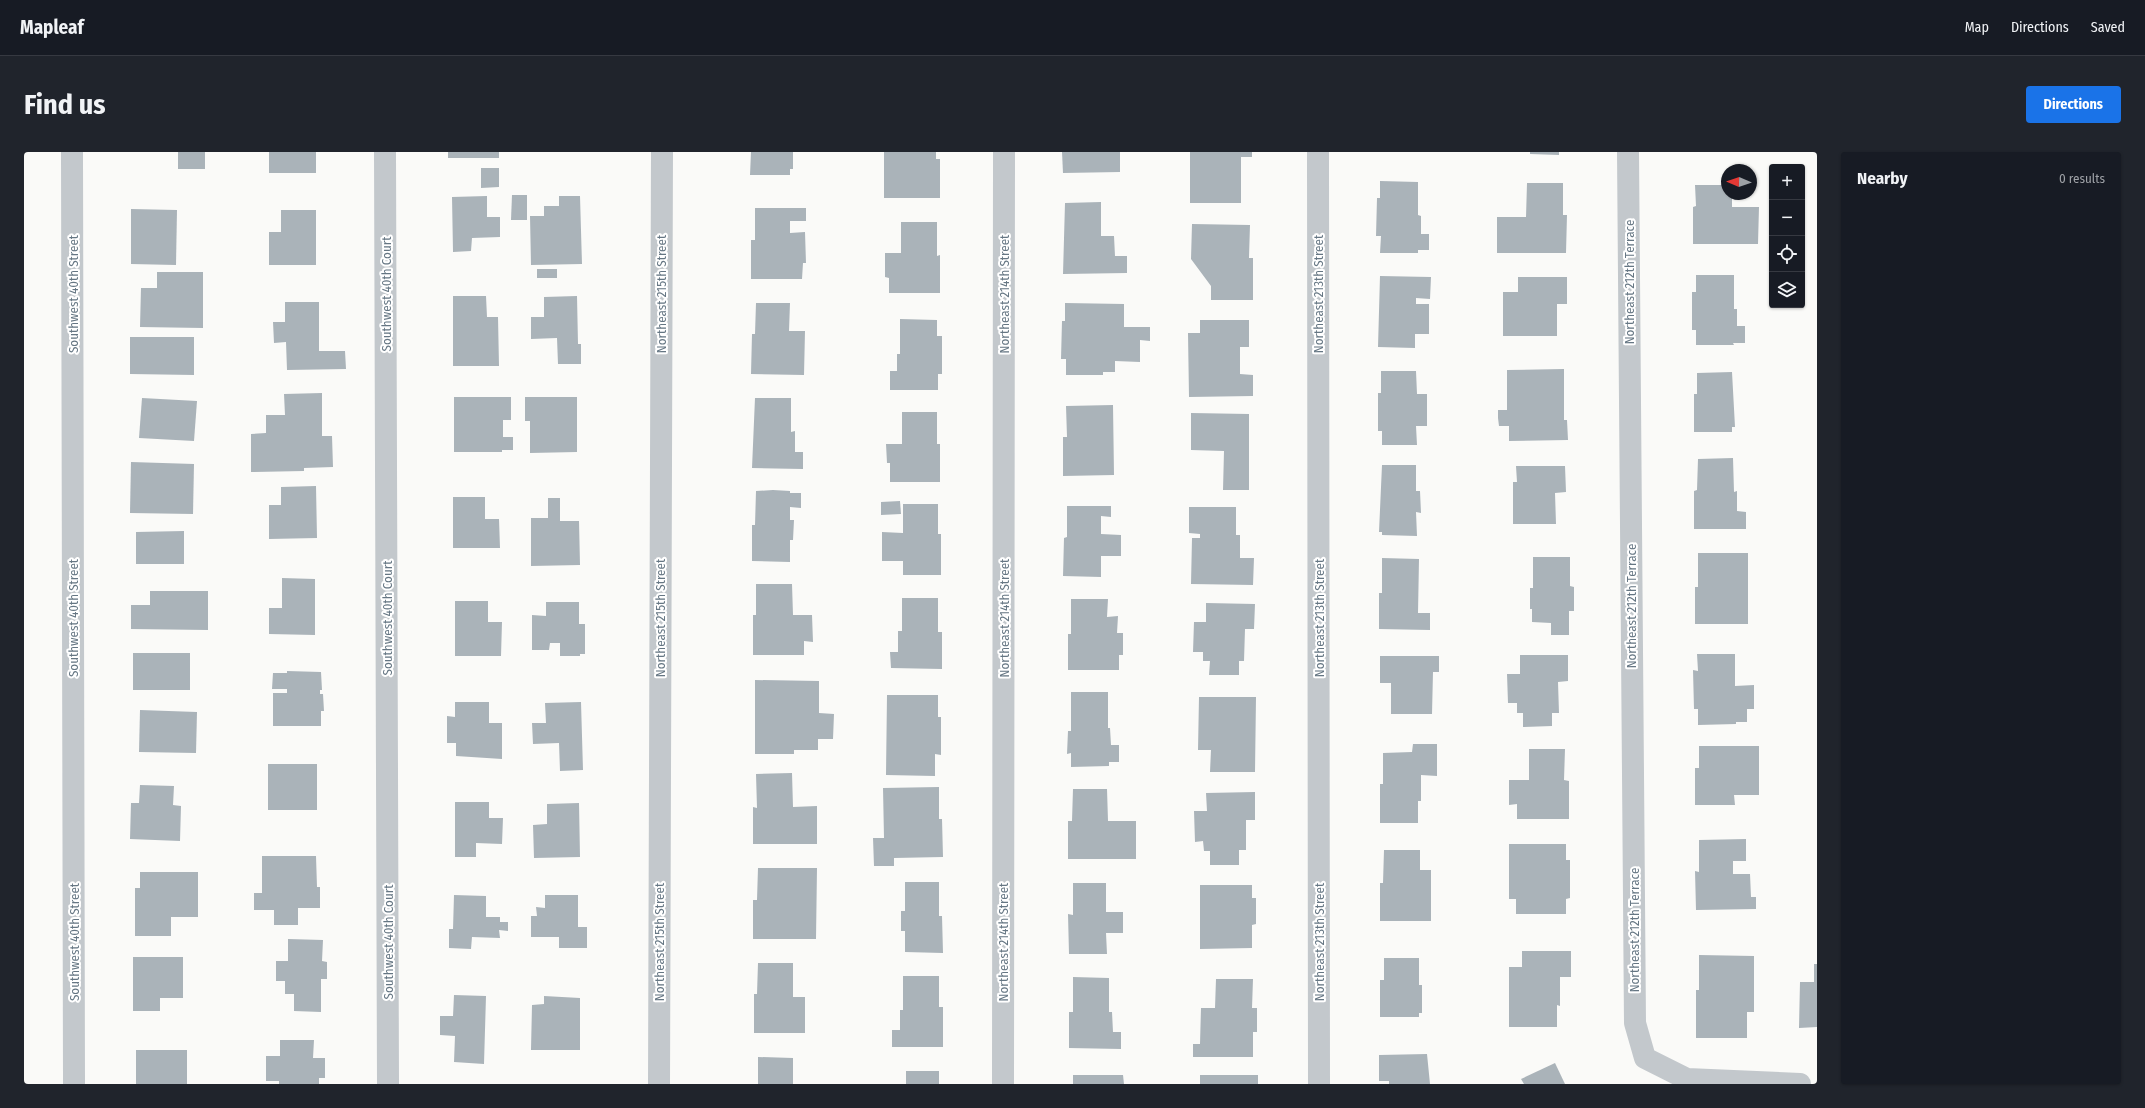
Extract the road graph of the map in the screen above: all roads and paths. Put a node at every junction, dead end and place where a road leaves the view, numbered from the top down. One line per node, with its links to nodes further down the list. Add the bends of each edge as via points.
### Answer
1 (72, 152): 7 (street, Southwest 40th Street)
2 (385, 152): 8 (street, Southwest 40th Court)
3 (662, 152): 9 (street, Northeast 215th Street)
4 (1004, 152): 10 (street, Northeast 214th Street)
5 (1318, 152): 11 (street, Northeast 213th Street)
6 (1628, 152): 12 (street, Northeast 212th Terrace, via 1635,1023 1645,1058 1686,1079)
7 (74, 1084)
8 (388, 1084)
9 (659, 1084)
10 (1003, 1084)
11 (1319, 1084)
12 (1800, 1084)

